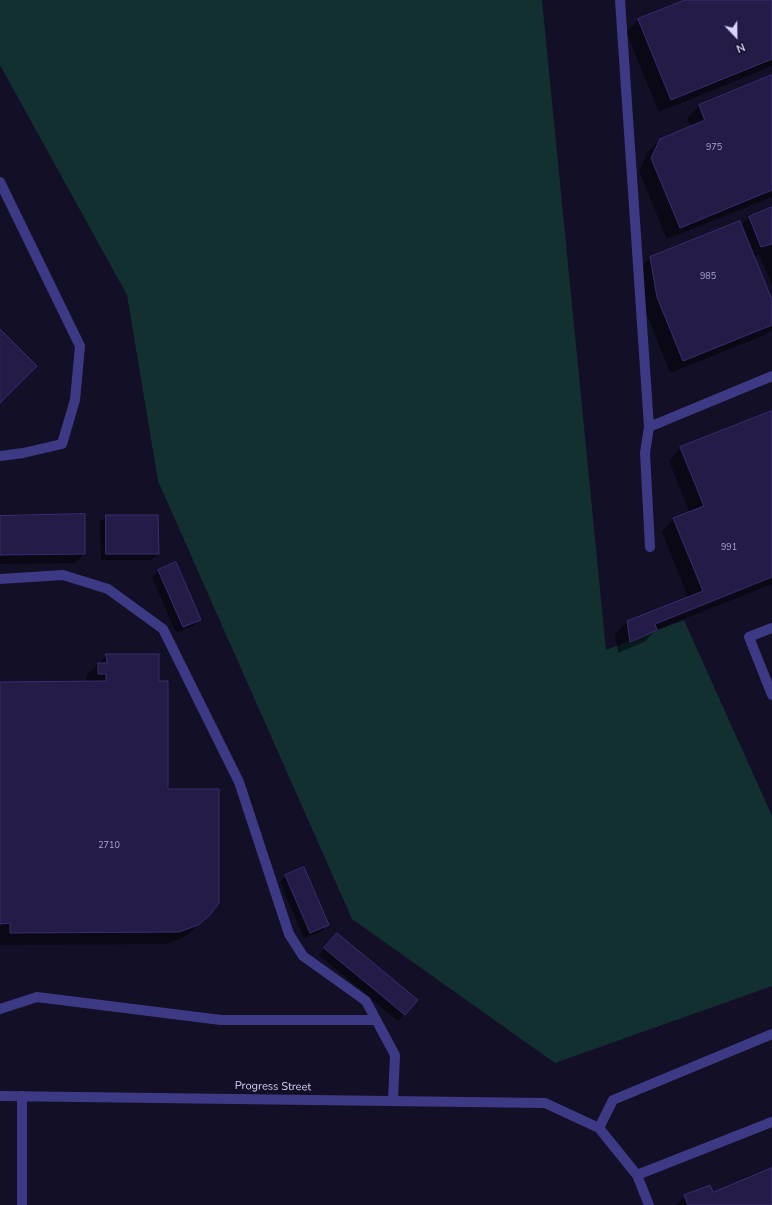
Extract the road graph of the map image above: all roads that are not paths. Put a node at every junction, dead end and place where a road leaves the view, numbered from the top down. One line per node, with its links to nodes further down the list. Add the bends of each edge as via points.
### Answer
1 (619, 0): 4 (street)
2 (0, 182): 5 (street, via 80,346 75,400 62,444)
3 (772, 376): 4 (street)
4 (648, 427): 6 (street, via 645,453)
5 (0, 456)
6 (650, 547)
7 (0, 579): 11 (street, via 63,575 108,589 163,629 239,782 289,934 303,956 366,1002)
8 (772, 628): 9 (street, via 749,637)
9 (772, 695)
10 (0, 1009): 11 (street, via 37,997 221,1020)
11 (376, 1020): 15 (street, via 395,1055)
12 (772, 1034): 17 (street, via 613,1100)
13 (0, 1096): 14 (street, Progress Street)
14 (22, 1096): 15 (street, Progress Street); 19 (street)
15 (393, 1101): 17 (street, Progress Street, via 545,1103)
16 (772, 1122): 18 (street)
17 (599, 1128): 18 (street)
18 (637, 1175): 20 (street)
19 (22, 1205)
20 (649, 1205)

